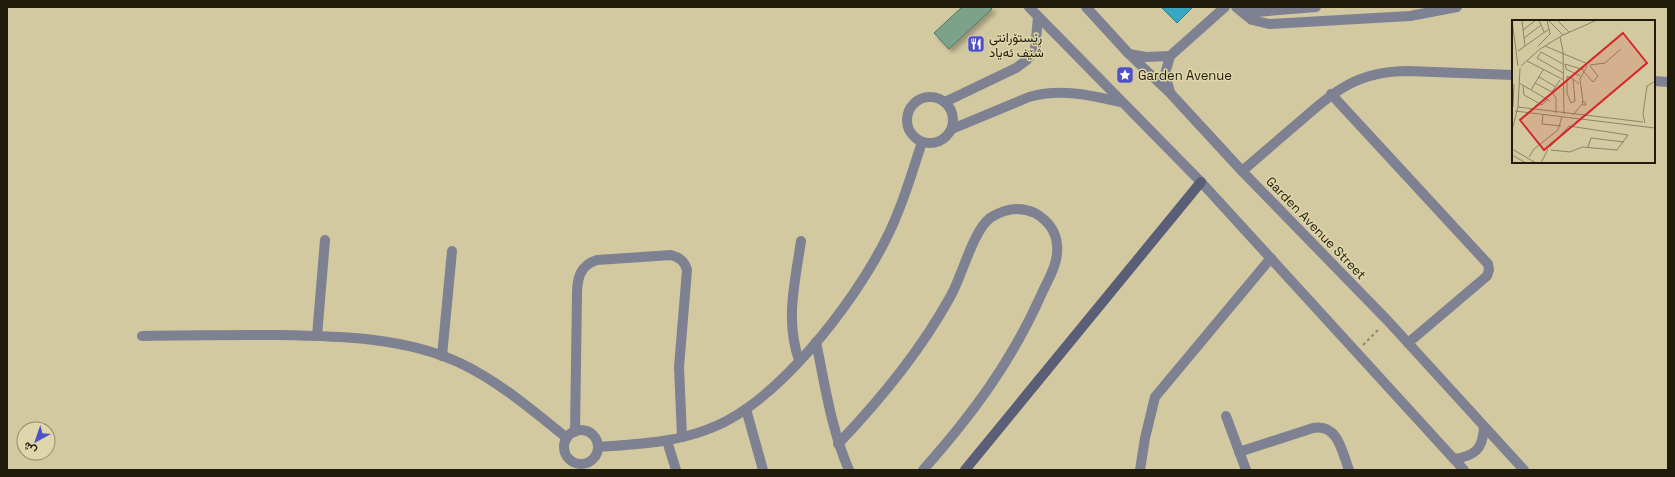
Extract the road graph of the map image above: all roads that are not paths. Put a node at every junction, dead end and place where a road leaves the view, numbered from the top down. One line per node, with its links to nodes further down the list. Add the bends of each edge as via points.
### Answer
1 (1029, 7): 8 (street)
2 (1086, 7): 9 (street, Garden Avenue Street)
3 (1225, 7): 10 (street)
4 (1316, 7): 6 (street)
5 (1457, 7): 7 (street)
6 (1240, 10): 7 (street, via 1252,20 1269,24)
7 (1409, 12)
8 (1038, 17): 16 (street, via 1035,50 1026,60 1016,68); 17 (street)
9 (1129, 54): 10 (street, via 1146,57); 14 (street, Garden Avenue Street)
10 (1170, 56): 14 (street, via 1165,74)
11 (1512, 75): 15 (street, via 1396,71 1370,75)
12 (1655, 81): 13 (street)
13 (1668, 82)
14 (1171, 94): 20 (street, Garden Avenue Street)
15 (1331, 94): 20 (street); 29 (street, via 1488,264 1487,276)
16 (945, 102): 18 (street, via 953,114); 19 (street, via 938,98 922,98 910,108 907,124 910,132)
17 (1121, 102): 18 (street, via 1070,92 1039,94); 21 (street)
18 (952, 129): 19 (street, via 943,140 936,143)
19 (922, 142): 28 (street, via 897,216 885,242 845,306)
20 (1242, 171): 29 (street, Garden Avenue Street)
21 (1201, 182): 25 (street); 48 (street)
22 (325, 240): 27 (street)
23 (801, 241): 31 (street, via 791,326 794,348)
24 (452, 251): 30 (street)
25 (1271, 258): 42 (street); 49 (street, via 1155,397)
26 (142, 336): 27 (street)
27 (317, 336): 30 (street, via 385,342)
28 (816, 342): 31 (street); 39 (street)
29 (1408, 343): 34 (street, Garden Avenue Street)
30 (442, 356): 37 (street, via 493,381)
31 (799, 360): 32 (street, via 776,384)
32 (746, 409): 36 (street, via 712,428); 45 (street)
33 (1226, 416): 41 (street)
34 (1484, 427): 42 (street, via 1483,440 1477,450 1466,457); 53 (street, Garden Avenue Street)
35 (575, 432): 36 (street, via 579,275 586,265 597,260 671,255 683,262 687,270 679,367); 37 (street); 40 (street, via 590,433)
36 (682, 437): 38 (street)
37 (567, 438): 43 (street, via 564,445 566,456)
38 (667, 440): 40 (street); 44 (street)
39 (838, 444): 46 (street); 47 (street, via 892,385 920,345 949,299 984,225 989,219 1004,211 1029,211 1044,218 1053,231 1057,246 1055,264 1027,325 999,374 969,416)
40 (598, 447): 43 (street, via 595,457)
41 (1239, 452): 50 (street); 51 (street, via 1313,428 1324,428 1337,437)
42 (1454, 459): 52 (street)
43 (584, 467)
44 (676, 470)
45 (763, 470)
46 (849, 470)
47 (923, 470)
48 (965, 470)
49 (1140, 470)
50 (1246, 470)
51 (1349, 470)
52 (1464, 470)
53 (1524, 470)

